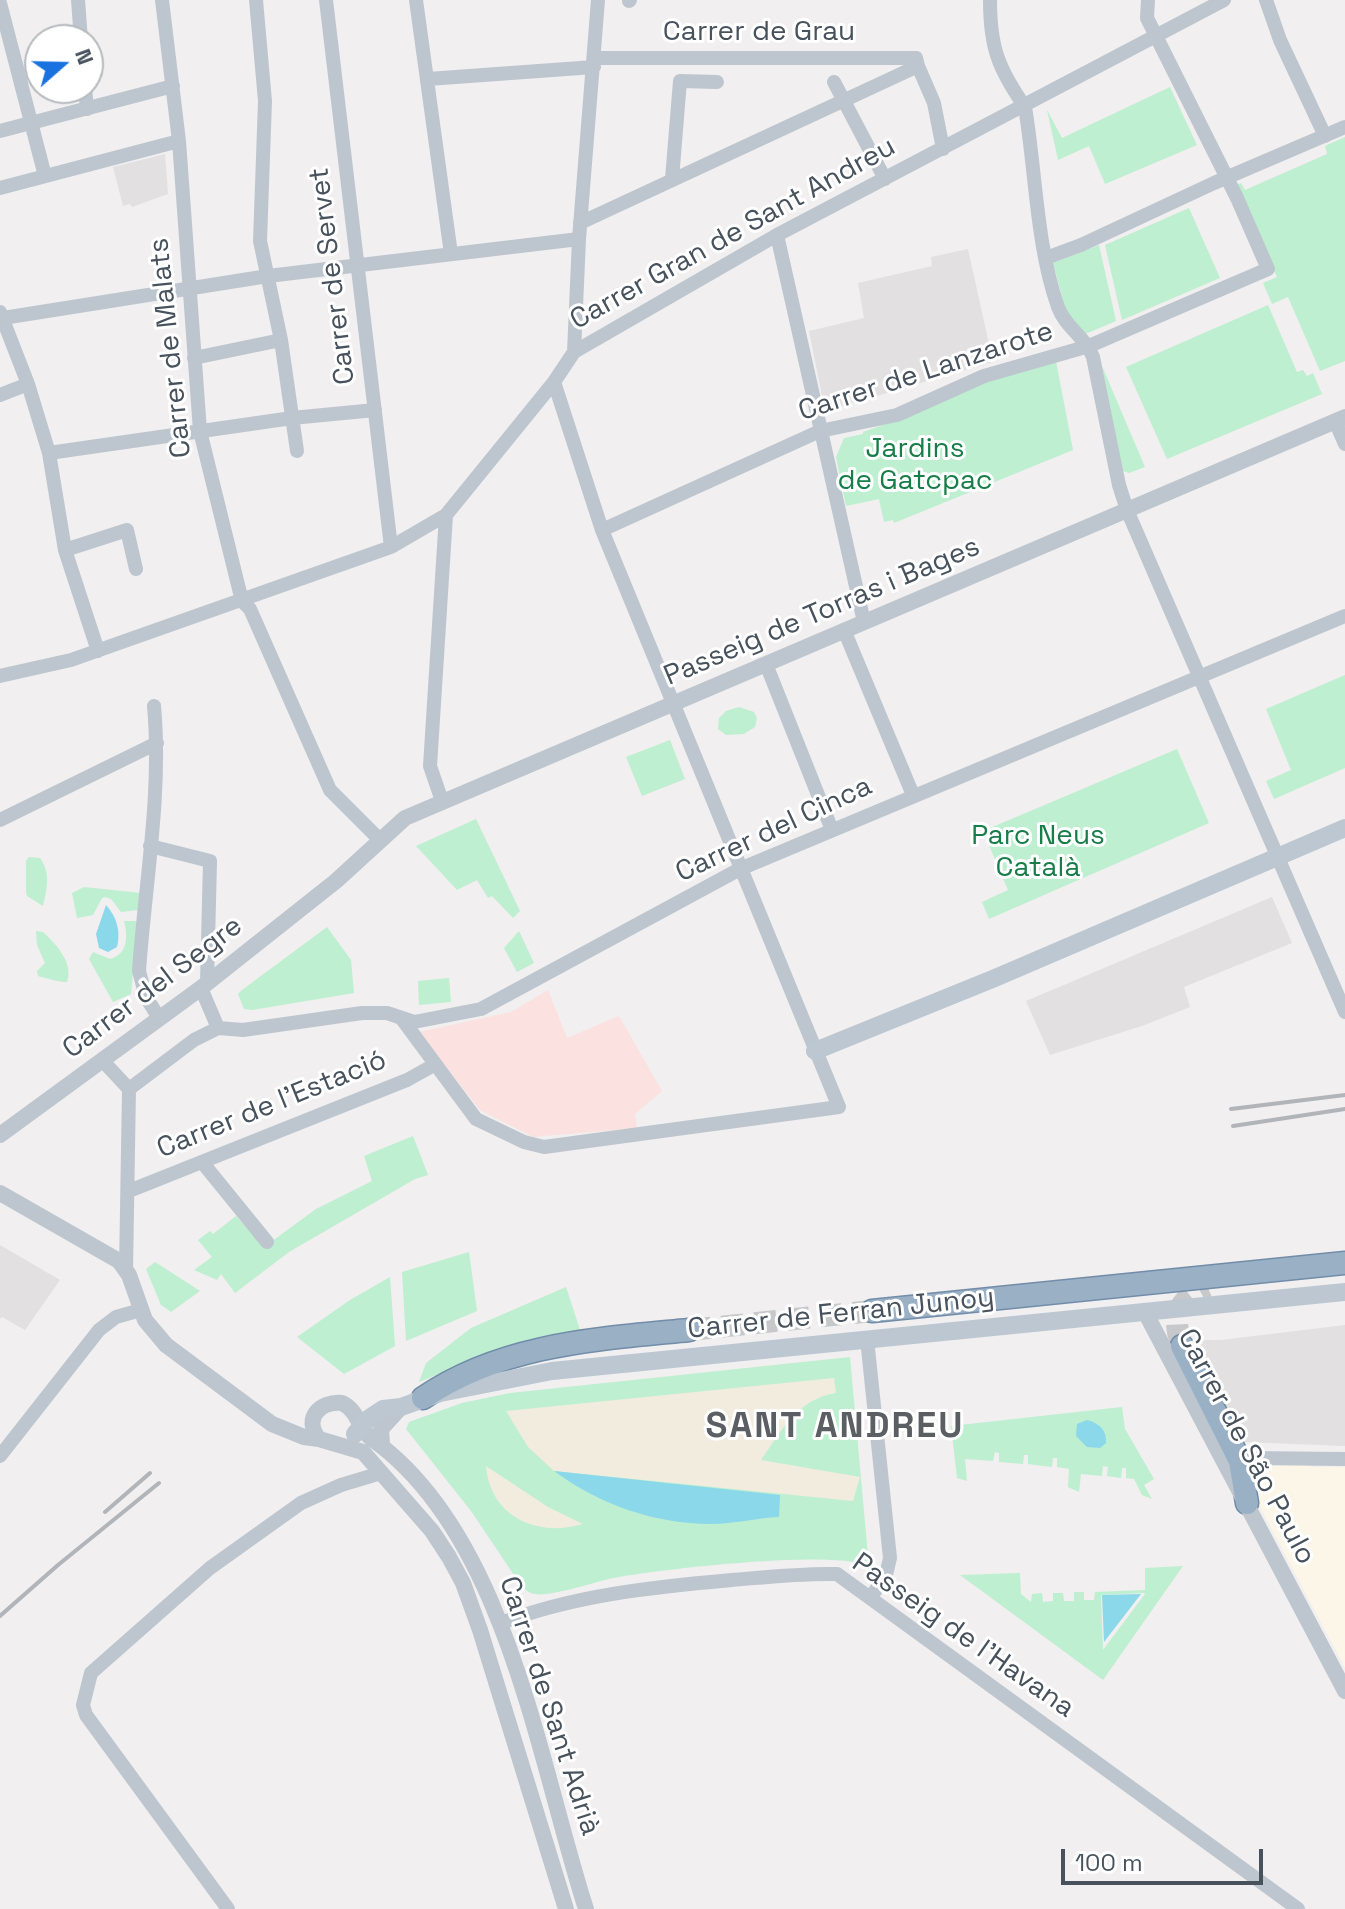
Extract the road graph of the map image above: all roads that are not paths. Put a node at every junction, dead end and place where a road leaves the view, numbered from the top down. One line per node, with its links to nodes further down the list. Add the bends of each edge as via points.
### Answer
1 (78, 0): 12 (street)
2 (162, 0): 19 (street, Carrer de Malats)
3 (256, 0): 41 (street, via 265,101 260,241)
4 (326, 0): 40 (street, Carrer de Servet)
5 (416, 0): 16 (street)
6 (598, 0): 14 (street)
7 (990, 0): 22 (street, via 990,35)
8 (1148, 0): 13 (street, via 1147,18)
9 (1224, 0): 13 (street, Carrer Gran de Sant Andreu)
10 (1266, 0): 27 (street)
11 (0, 3): 24 (street)
12 (80, 24)
13 (1156, 35): 22 (street, Carrer Gran de Sant Andreu); 31 (street)
14 (594, 62): 15 (street, Carrer de Grau, via 916,58); 16 (street, Carrer de Grau); 35 (street)
15 (918, 66): 20 (street); 29 (street, via 934,103)
16 (428, 79): 38 (street)
17 (717, 82): 32 (street, via 680,81)
18 (834, 82): 20 (street)
19 (173, 86): 23 (street); 28 (street, Carrer de Malats)
20 (844, 101): 32 (street); 33 (street)
21 (87, 104): 23 (street)
22 (1025, 107): 29 (street, Carrer Gran de Sant Andreu); 39 (street)
23 (87, 109): 24 (street)
24 (31, 123): 26 (street); 30 (street)
25 (1345, 127): 27 (street)
26 (0, 131)
27 (1325, 136): 31 (street)
28 (179, 141): 30 (street); 42 (street, Carrer de Malats)
29 (943, 149): 33 (street, Carrer Gran de Sant Andreu)
30 (45, 176): 34 (street)
31 (1227, 178): 39 (street); 45 (street, Carrer de Lanzarote, via 1268,269)
32 (672, 179): 35 (street)
33 (885, 179): 36 (street, Carrer Gran de Sant Andreu)
34 (0, 188)
35 (580, 223): 37 (street)
36 (777, 235): 46 (street, Carrer Gran de Sant Andreu); 55 (street)
37 (579, 239): 38 (street); 46 (street)
38 (451, 254): 40 (street)
39 (1046, 258): 45 (street, via 1059,309)
40 (358, 268): 41 (street); 51 (street, Carrer de Servet)
41 (268, 276): 42 (street); 44 (street)
42 (189, 288): 43 (street); 47 (street, Carrer de Malats)
43 (1, 315): 49 (street)
44 (281, 340): 47 (street); 52 (street)
45 (1089, 346): 55 (street, Carrer de Lanzarote, via 984,376 897,415); 59 (street)
46 (574, 352): 48 (street, Carrer Gran de Sant Andreu)
47 (194, 358): 54 (street, Carrer de Malats)
48 (554, 382): 60 (street, Carrer Gran de Sant Andreu); 61 (street)
49 (28, 384): 50 (street); 58 (street)
50 (0, 395)
51 (375, 410): 52 (street); 62 (street, Carrer de Servet)
52 (292, 418): 54 (street); 57 (street)
53 (1340, 419): 56 (street); 59 (street, Passeig de Torras i Bages)
54 (200, 431): 58 (street); 65 (street, Carrer de Malats)
55 (820, 431): 61 (street, Carrer de Lanzarote); 67 (street)
56 (1345, 444)
57 (297, 451)
58 (49, 453): 63 (street)
59 (1127, 510): 67 (street, Passeig de Torras i Bages); 72 (street)
60 (446, 515): 62 (street, Carrer Gran de Sant Andreu); 77 (street, via 430,766)
61 (602, 530): 73 (street)
62 (391, 547): 65 (street, Carrer Gran de Sant Andreu)
63 (65, 550): 64 (street, via 127,530); 69 (street)
64 (136, 569)
65 (242, 601): 69 (street, Carrer Gran de Sant Andreu); 81 (street, Carrer de Malats, via 330,790)
66 (1345, 616): 72 (street, Carrer del Cinca)
67 (864, 622): 68 (street, Passeig de Torras i Bages)
68 (844, 630): 70 (street, Passeig de Torras i Bages); 76 (street)
69 (98, 651): 71 (street, Carrer Gran de Sant Andreu)
70 (766, 664): 73 (street, Passeig de Torras i Bages); 80 (street)
71 (0, 676)
72 (1201, 677): 76 (street, Carrer del Cinca); 83 (street)
73 (672, 703): 77 (street, Passeig de Torras i Bages); 84 (street)
74 (154, 706): 75 (street)
75 (157, 743): 78 (street); 82 (street)
76 (913, 795): 80 (street, Carrer del Cinca)
77 (442, 801): 81 (street, Passeig de Torras i Bages, via 405,818)
78 (0, 820)
79 (1345, 828): 83 (main road)
80 (832, 830): 84 (street, Carrer del Cinca)
81 (379, 839): 85 (street, Passeig de Torras i Bages)
82 (150, 846): 86 (street, via 210,861); 88 (street, via 139,971)
83 (1277, 857): 87 (street); 91 (main road)
84 (740, 869): 89 (street, Carrer del Cinca, via 481,1009 432,1021); 91 (street)
85 (336, 881): 86 (street, Carrer del Segre)
86 (204, 986): 88 (street, Carrer del Segre); 90 (street)
87 (1345, 1012)
88 (159, 1018): 92 (street, Carrer del Segre)
89 (402, 1019): 90 (street, Carrer del Cinca, via 362,1013 243,1030); 93 (street)
90 (218, 1028): 94 (street)
91 (815, 1051): 93 (street, via 839,1107 544,1147 476,1119)
92 (102, 1060): 94 (street); 95 (street, Carrer del Segre)
93 (434, 1065): 96 (street, Carrer de l'Estació)
94 (129, 1089): 97 (street)
95 (0, 1135)
96 (202, 1162): 97 (street, Carrer de l'Estació); 99 (street)
97 (129, 1191): 101 (street)
98 (0, 1193): 101 (street, via 114,1257)
99 (267, 1242)
100 (1345, 1263): 104 (highway, via 1217,1281)
101 (126, 1270): 103 (street)
102 (1345, 1292): 105 (main road, Carrer de Ferran Junoy)
103 (141, 1310): 113 (street, via 166,1345); 117 (street, via 116,1317 99,1330)
104 (872, 1311)
105 (1145, 1312): 107 (main road, Carrer de Ferran Junoy); 119 (street, Carrer de São Paulo)
106 (689, 1330): 109 (highway, via 543,1348 469,1371)
107 (867, 1339): 109 (main road, Carrer de Ferran Junoy, via 552,1371); 122 (street, via 890,1558)
108 (1182, 1346): 119 (highway)
109 (423, 1398): 110 (main road, Carrer de Ferran Junoy)
110 (401, 1407): 112 (main road, Carrer de Ferran Junoy, via 381,1410); 116 (street, via 381,1429)
111 (312, 1417): 112 (street, via 333,1402 350,1407); 113 (street); 114 (street)
112 (358, 1425): 115 (street, via 349,1440); 116 (street, Carrer de Sant Adrià)
113 (285, 1430): 114 (street)
114 (319, 1439): 115 (street)
115 (338, 1444): 120 (street, Carrer de Sant Adrià, via 363,1452)
116 (382, 1444): 123 (street, Carrer de Sant Adrià, via 445,1515)
117 (0, 1456)
118 (1345, 1459): 119 (street, via 1247,1458)
119 (1234, 1464): 121 (highway)
120 (381, 1473): 124 (street, Carrer de Sant Adrià, via 449,1557); 126 (street, via 301,1503 210,1568 91,1673 83,1705 86,1715)
121 (1247, 1503): 125 (street, Carrer de São Paulo)
122 (871, 1597): 123 (street, Passeig de l'Havana, via 837,1574 764,1576 606,1594); 129 (street, Passeig de l'Havana)
123 (501, 1623): 124 (street); 128 (street, Carrer de Sant Adrià)
124 (480, 1630): 127 (street, Carrer de Sant Adrià)
125 (1345, 1691)
126 (228, 1909)
127 (566, 1909)
128 (586, 1909)
129 (1298, 1909)

